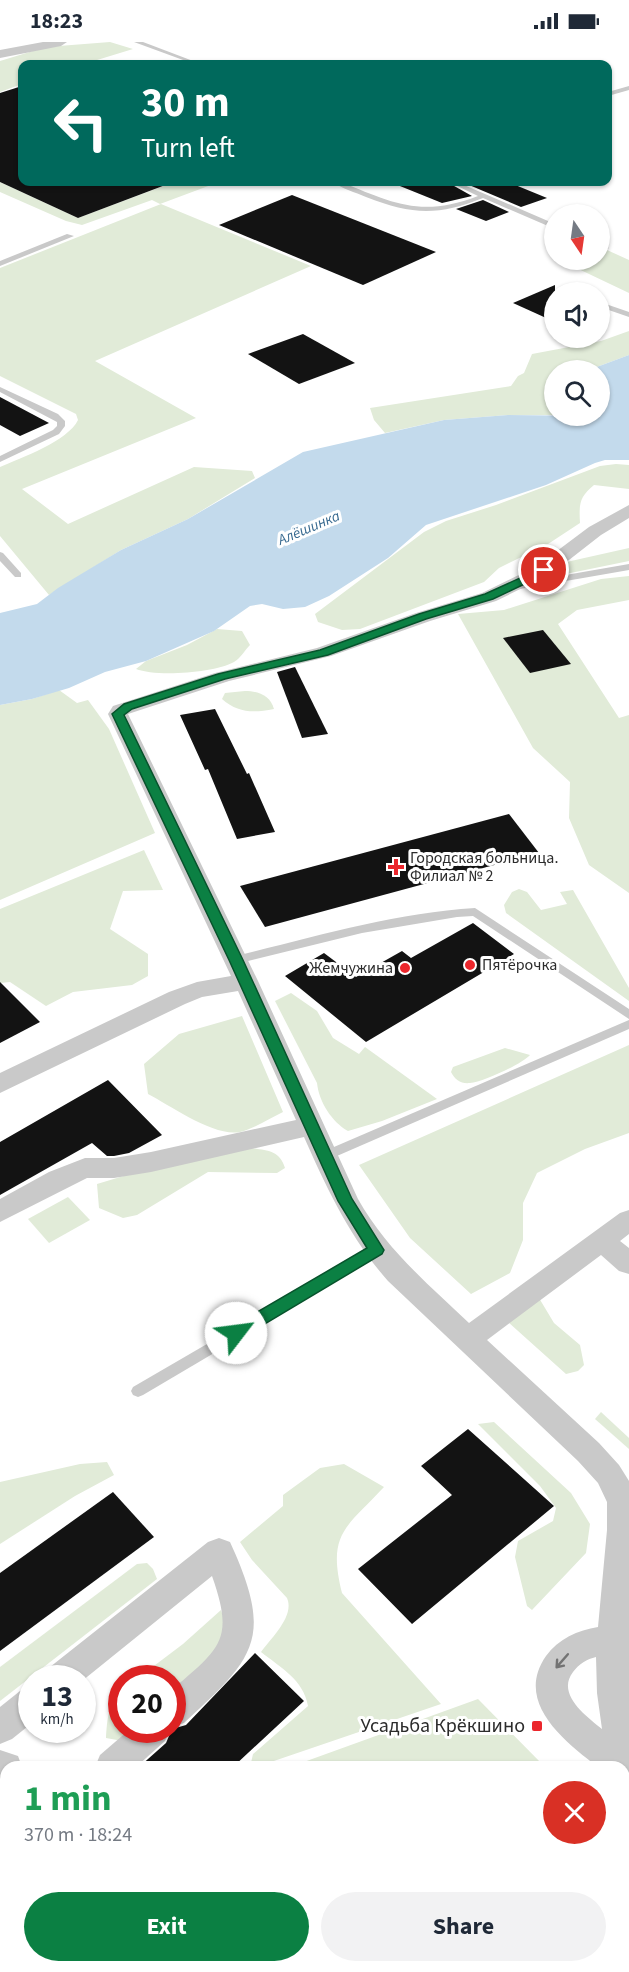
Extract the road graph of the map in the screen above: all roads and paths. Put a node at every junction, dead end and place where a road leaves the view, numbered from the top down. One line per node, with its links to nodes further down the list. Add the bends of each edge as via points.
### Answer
1 (61, 42): 3 (street)
2 (137, 42): 4 (lane)
3 (0, 54)
4 (187, 60)
5 (629, 88): 6 (lane)
6 (612, 93)
7 (346, 186): 9 (lane, via 390,204 430,211)
8 (461, 186): 9 (lane)
9 (483, 196): 10 (lane)
10 (544, 221)
11 (70, 236): 12 (lane)
12 (0, 264)
13 (610, 307): 14 (lane)
14 (629, 315)
15 (0, 389): 16 (lane, via 55,416 62,426)
16 (0, 459)
17 (629, 510): 21 (street)
18 (0, 555): 20 (lane)
19 (629, 567): 21 (lane)
20 (18, 574)
21 (513, 587): 22 (street, via 324,652 222,676 120,710 119,718)
22 (241, 970): 23 (lane, via 362,929 475,912); 25 (street); 26 (street)
23 (629, 1015)
24 (629, 1024): 27 (lane)
25 (0, 1084)
26 (311, 1126): 27 (street); 28 (street, via 151,1162 85,1168)
27 (325, 1156): 31 (street, via 349,1207)
28 (0, 1212)
29 (629, 1220): 30 (street)
30 (602, 1241): 32 (street); 33 (street)
31 (376, 1250): 33 (street); 34 (lane)
32 (629, 1263)
33 (468, 1340): 35 (street, via 612,1476)
34 (138, 1391)
35 (625, 1499): 36 (street)
36 (614, 1641): 43 (street, one-way to 43, via 587,1643 572,1650 559,1662 549,1686 566,1718); 44 (street, via 615,1716)
37 (77, 1665): 38 (street, via 219,1552 241,1621 237,1647 223,1666)
38 (186, 1699)
39 (18, 1713): 40 (street)
40 (0, 1728)
41 (138, 1743): 42 (street)
42 (118, 1761)
43 (618, 1761)
44 (628, 1761)

